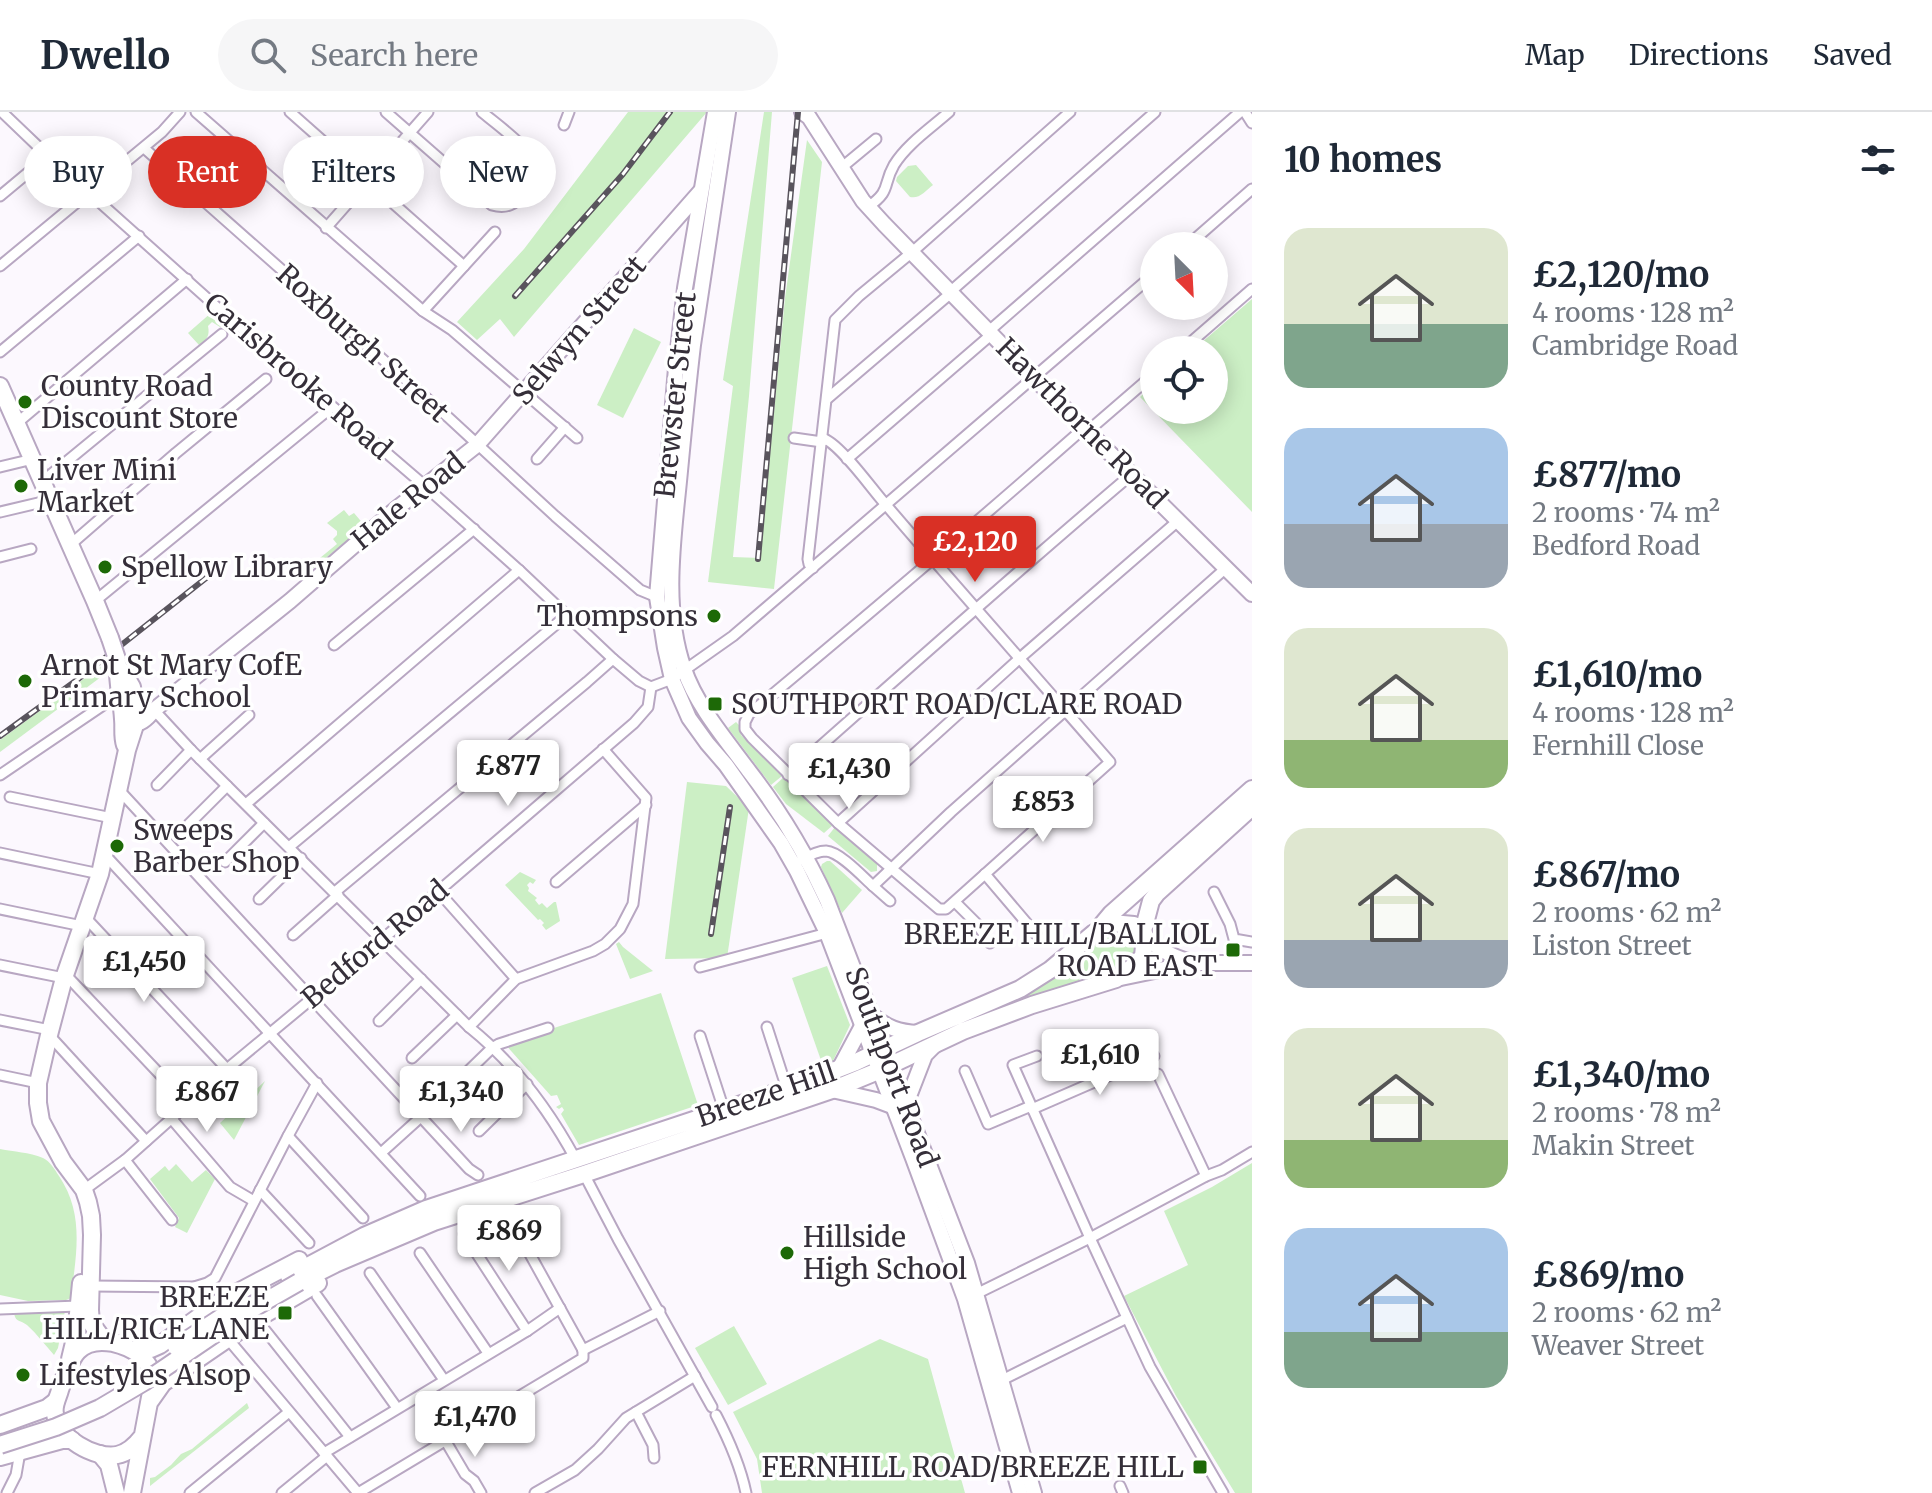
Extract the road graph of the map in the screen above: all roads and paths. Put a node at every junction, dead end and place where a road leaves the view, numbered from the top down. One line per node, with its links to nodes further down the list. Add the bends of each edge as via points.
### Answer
1 (2, 112): 17 (street, Carisbrooke Road)
2 (180, 112): 21 (street)
3 (196, 112): 35 (street)
4 (290, 112): 18 (street)
5 (386, 112): 16 (street)
6 (428, 112): 16 (street)
7 (482, 112): 16 (street, via 535,161 533,179 510,206 492,205)
8 (715, 112): 26 (main road, Brewster Street)
9 (728, 112): 95 (main road, Brewster Street, via 693,345 672,570)
10 (949, 112): 28 (street, via 905,151 886,191)
11 (1070, 112): 39 (street)
12 (1155, 112): 45 (street)
13 (1243, 112): 15 (street); 47 (street)
14 (810, 118): 23 (main road, Hawthorne Road)
15 (1252, 123)
16 (409, 133): 19 (street)
17 (27, 136)
18 (318, 136)
19 (406, 136)
20 (876, 139): 23 (street)
21 (144, 148): 22 (street); 64 (street, Roxburgh Street)
22 (132, 158)
23 (841, 168): 28 (main road, Hawthorne Road)
24 (24, 176): 27 (street)
25 (1252, 189): 37 (street)
26 (702, 190): 33 (main road, Selwyn Street); 34 (main road, Brewster Street)
27 (0, 196)
28 (868, 207): 39 (main road, Hawthorne Road)
29 (71, 208): 40 (street)
30 (106, 208): 38 (street, Carisbrooke Road)
31 (344, 208): 35 (street)
32 (399, 208): 41 (street)
33 (680, 215): 34 (main road, via 692,216); 55 (main road, Selwyn Street)
34 (696, 224): 87 (main road, Brewster Street, via 676,368)
35 (326, 228): 46 (street)
36 (495, 232): 41 (street)
37 (1203, 232)
38 (139, 236): 42 (street, Carisbrooke Road); 50 (street)
39 (911, 253): 45 (main road, Hawthorne Road); 56 (street, via 835,320)
40 (0, 266)
41 (464, 266): 46 (street)
42 (187, 279): 57 (street, Carisbrooke Road); 58 (street)
43 (1140, 286): 51 (street)
44 (1252, 289): 49 (street)
45 (950, 293): 47 (main road, Hawthorne Road); 56 (street)
46 (423, 311): 55 (street)
47 (991, 333): 51 (main road, Hawthorne Road); 67 (street)
48 (222, 334): 70 (street)
49 (1198, 336)
50 (0, 352)
51 (1034, 378): 60 (main road, Hawthorne Road); 73 (street)
52 (266, 379): 77 (street)
53 (1140, 385): 60 (street)
54 (0, 386): 58 (highway)
55 (524, 393): 59 (street); 64 (main road, Selwyn Street)
56 (828, 398): 63 (street)
57 (332, 407): 71 (street, Carisbrooke Road); 88 (street)
58 (10, 420): 65 (highway)
59 (565, 427): 61 (street); 66 (street)
60 (1086, 429): 69 (main road, Hawthorne Road); 81 (street)
61 (577, 438)
62 (794, 438): 63 (street)
63 (822, 440): 67 (street, via 832,442); 83 (street, via 808,559)
64 (477, 445): 71 (main road, Hale Road); 87 (street, Roxburgh Street, via 640,590)
65 (33, 459): 68 (street); 70 (highway)
66 (537, 459)
67 (847, 459): 73 (street)
68 (0, 467)
69 (1132, 474): 75 (main road, Hawthorne Road); 89 (street)
70 (43, 481): 72 (highway)
71 (425, 486): 76 (street, Carisbrooke Road); 98 (main road, Hale Road)
72 (51, 500): 74 (street); 77 (highway)
73 (886, 505): 81 (street); 83 (street)
74 (0, 512)
75 (1179, 520): 84 (main road, Hawthorne Road); 92 (street)
76 (474, 529): 85 (street, Carisbrooke Road); 91 (street)
77 (70, 545): 88 (highway)
78 (31, 549): 79 (street)
79 (16, 553): 80 (street); 82 (street)
80 (0, 557)
81 (932, 559): 89 (street); 106 (street, via 749,714 747,732)
82 (20, 566)
83 (813, 568): 95 (street)
84 (1226, 568): 86 (main road, Hawthorne Road); 99 (street)
85 (519, 570): 90 (street, Carisbrooke Road); 112 (street)
86 (1252, 594)
87 (657, 597): 95 (main road, Brewster Street, via 660,624)
88 (95, 601): 94 (highway, bridge)
89 (976, 610): 92 (street); 106 (street)
90 (566, 616): 93 (street, Carisbrooke Road); 119 (street)
91 (334, 645)
92 (1020, 658): 99 (street); 117 (street)
93 (613, 659): 96 (street, Carisbrooke Road); 132 (street)
94 (118, 663): 97 (highway); 101 (highway, via 132,687)
95 (678, 675): 96 (street); 124 (main road, Southport Road, via 783,819)
96 (651, 687): 102 (street, Bedford Road, via 643,714)
97 (121, 695): 101 (highway); 105 (street)
98 (154, 710): 101 (main road, Hale Road); 103 (street)
99 (1065, 710): 125 (street); 127 (street, via 1110,762)
100 (249, 715): 104 (street)
101 (132, 721): 110 (highway)
102 (603, 749): 113 (street, via 646,798); 130 (street, Bedford Road)
103 (191, 750): 104 (street); 107 (street)
104 (200, 759): 108 (street)
105 (0, 775)
106 (788, 775): 117 (street)
107 (157, 785)
108 (227, 786): 112 (street); 118 (street)
109 (1252, 789): 139 (highway)
110 (119, 790): 115 (highway); 154 (street)
111 (10, 797): 115 (street)
112 (246, 804): 116 (street)
113 (646, 805): 128 (street); 152 (street, via 633,904 620,929 593,951)
114 (1252, 807): 140 (highway, via 1157,893)
115 (112, 818): 121 (highway)
116 (264, 823): 119 (street); 123 (street)
117 (838, 823): 125 (street)
118 (189, 824)
119 (289, 847): 122 (street)
120 (0, 853): 126 (street)
121 (104, 855): 126 (highway); 163 (street)
122 (301, 858): 132 (street); 133 (street)
123 (225, 862)
124 (800, 862): 129 (street, via 824,851 834,853); 138 (main road, Southport Road, via 822,888)
125 (891, 869): 129 (street); 135 (street, via 939,909)
126 (100, 874): 137 (highway)
127 (985, 874): 135 (street); 143 (street)
128 (556, 882)
129 (873, 886): 134 (street)
130 (438, 891): 142 (street, Bedford Road); 152 (street)
131 (1214, 892): 144 (street, via 1234,939)
132 (336, 893): 141 (street); 142 (street)
133 (259, 899)
134 (890, 901)
135 (955, 902): 145 (street)
136 (0, 909): 137 (street)
137 (83, 922): 150 (highway); 172 (street)
138 (833, 931): 149 (street); 158 (main road, Southport Road)
139 (1094, 933): 140 (highway, Breeze Hill, via 1111,923 1134,925); 164 (highway, Breeze Hill, via 1020,989)
140 (1144, 933): 146 (main road, Breeze Hill, via 1161,951); 153 (highway, Breeze Hill, via 1143,956)
141 (293, 935)
142 (382, 940): 151 (street); 154 (street, Bedford Road)
143 (1041, 940)
144 (1252, 942)
145 (990, 943)
146 (1193, 963): 147 (main road, Breeze Hill); 153 (main road, Breeze Hill)
147 (1252, 963)
148 (0, 965): 150 (street)
149 (700, 967)
150 (65, 977): 162 (highway); 182 (street)
151 (421, 979): 155 (street); 159 (street)
152 (516, 979): 160 (street)
153 (1116, 979): 166 (highway, Breeze Hill)
154 (312, 998): 163 (street, Bedford Road); 186 (street)
155 (457, 1015): 160 (street); 170 (street)
156 (0, 1020): 162 (street)
157 (535, 1020): 167 (street, via 544,1029)
158 (867, 1020): 164 (main road); 171 (main road, Southport Road); 173 (main road)
159 (379, 1021)
160 (469, 1027): 167 (street)
161 (767, 1027): 180 (street)
162 (49, 1032): 177 (highway); 190 (street)
163 (269, 1033): 172 (street, Bedford Road); 178 (street)
164 (918, 1033): 171 (highway, Breeze Hill)
165 (700, 1036): 185 (street)
166 (938, 1041): 171 (highway, Breeze Hill); 183 (main road)
167 (492, 1048): 179 (street); 186 (street)
168 (1037, 1056): 184 (street, via 1013,1065)
169 (1154, 1056): 184 (street)
170 (412, 1058)
171 (882, 1060): 173 (highway, Breeze Hill); 181 (highway, Breeze Hill); 183 (main road, Southport Road)
172 (227, 1069): 182 (street, Bedford Road)
173 (839, 1069): 180 (highway, Breeze Hill)
174 (965, 1071): 184 (street, via 988,1124)
175 (1158, 1074): 196 (street)
176 (0, 1075): 177 (street)
177 (38, 1083): 197 (highway, via 41,1121)
178 (317, 1083): 189 (street); 192 (street)
179 (527, 1084): 188 (street); 194 (street)
180 (787, 1089): 185 (highway, Breeze Hill)
181 (832, 1090): 183 (main road); 194 (highway, Breeze Hill)
182 (187, 1103): 187 (street, Bedford Road)
183 (899, 1105): 216 (main road, Southport Road, via 913,1158)
184 (1032, 1107): 205 (street)
185 (724, 1110): 194 (highway, Breeze Hill)
186 (422, 1116): 192 (street); 195 (street)
187 (171, 1118): 190 (street, Bedford Road); 200 (street, via 230,1187)
188 (479, 1131)
189 (288, 1136): 198 (street); 201 (street)
190 (146, 1141): 193 (street, Bedford Road)
191 (1252, 1152): 196 (street)
192 (381, 1153): 199 (street)
193 (125, 1160): 197 (street, Bedford Road); 203 (street)
194 (580, 1167): 206 (highway, Breeze Hill); 220 (street)
195 (478, 1175)
196 (1206, 1176): 205 (street)
197 (84, 1190): 208 (highway)
198 (260, 1190): 200 (street); 207 (street)
199 (420, 1196)
200 (254, 1201): 214 (street, via 215,1278)
201 (363, 1218)
202 (510, 1218): 218 (street)
203 (172, 1220)
204 (464, 1234): 224 (street)
205 (1090, 1238): 216 (street); 221 (street)
206 (370, 1241): 211 (highway, via 335,1264); 214 (highway, via 315,1252); 225 (highway, via 360,1259)
207 (309, 1243)
208 (91, 1251): 212 (highway); 217 (highway)
209 (420, 1253): 229 (street)
210 (370, 1273): 232 (street)
211 (294, 1279): 241 (highway, bridge, via 217,1319 112,1389); 246 (highway, bridge, via 100,1408)
212 (91, 1286): 213 (street); 226 (highway, via 91,1323)
213 (194, 1287): 214 (street); 222 (street, via 202,1302)
214 (214, 1292): 222 (highway)
215 (317, 1296): 236 (street)
216 (971, 1297): 233 (main road, Southport Road)
217 (78, 1306): 219 (street); 230 (highway)
218 (560, 1308): 224 (street); 228 (street)
219 (0, 1309)
220 (660, 1311): 228 (street); 231 (street)
221 (1127, 1318): 233 (street); 263 (street)
222 (194, 1321): 227 (highway, via 151,1349)
223 (265, 1330): 243 (street)
224 (527, 1331): 229 (street)
225 (228, 1339): 235 (highway, via 163,1383); 237 (street)
226 (105, 1342): 227 (highway); 230 (highway, via 88,1344)
227 (134, 1350): 235 (highway, via 154,1376)
228 (583, 1350): 245 (street, via 583,1358)
229 (488, 1353): 232 (street)
230 (69, 1362): 234 (highway)
231 (695, 1376): 238 (street); 260 (street, via 741,1469)
232 (444, 1380): 236 (street)
233 (996, 1383): 261 (main road, Southport Road); 262 (main road, Southport Road)
234 (56, 1401): 239 (highway); 244 (highway, via 57,1420)
235 (150, 1401): 242 (highway)
236 (397, 1408): 243 (street)
237 (289, 1412): 249 (street); 255 (street)
238 (636, 1412): 251 (street); 259 (street, via 575,1470)
239 (19, 1419): 240 (highway); 247 (highway)
240 (0, 1425)
241 (0, 1434)
242 (142, 1437): 248 (highway, via 126,1452); 254 (highway)
243 (350, 1437): 249 (street)
244 (72, 1440): 247 (highway); 248 (highway)
245 (445, 1440): 257 (street); 258 (street)
246 (0, 1445)
247 (20, 1452): 250 (highway); 252 (street)
248 (100, 1454): 253 (highway, via 109,1465)
249 (326, 1455): 256 (street); 257 (street)
250 (0, 1457)
251 (654, 1458)
252 (7, 1493)
253 (116, 1493)
254 (132, 1493)
255 (190, 1493)
256 (282, 1493)
257 (358, 1493)
258 (481, 1493)
259 (535, 1493)
260 (746, 1493)
261 (1020, 1493)
262 (1034, 1493)
263 (1223, 1493)

